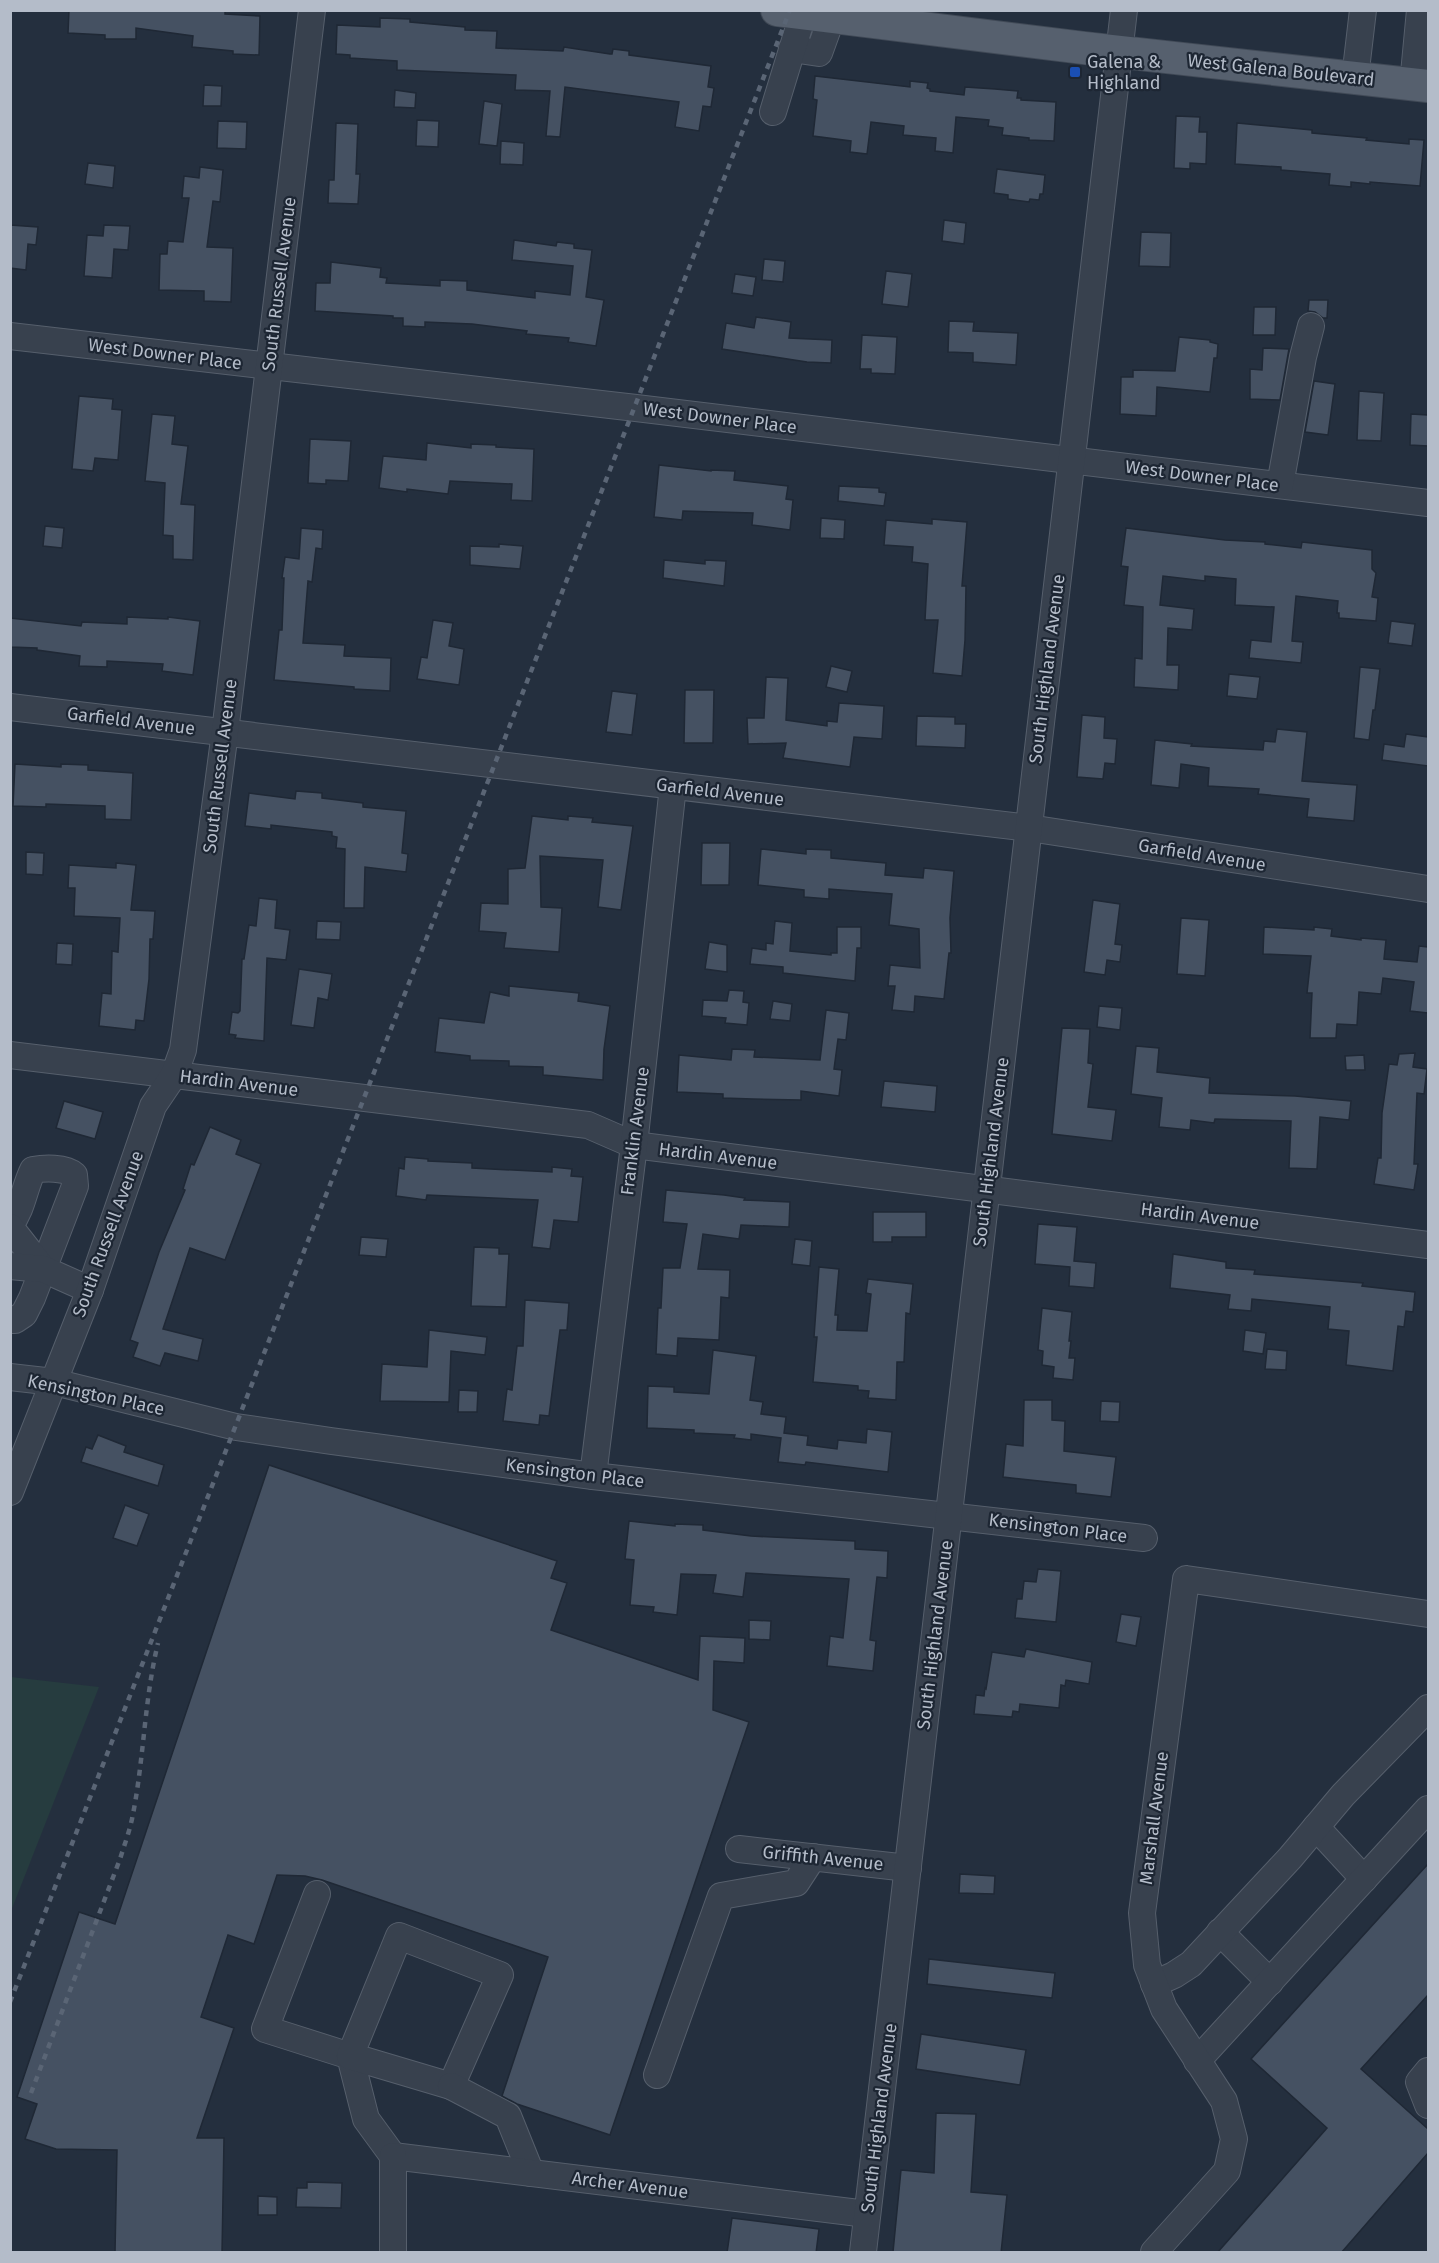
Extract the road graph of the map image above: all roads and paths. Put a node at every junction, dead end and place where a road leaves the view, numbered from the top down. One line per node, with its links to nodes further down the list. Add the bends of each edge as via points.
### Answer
1 (312, 10): 12 (street, South Russell Avenue)
2 (1124, 10): 6 (street, South Highland Avenue)
3 (1363, 10): 7 (street)
4 (1420, 10): 8 (street)
5 (804, 14): 6 (main road, West Galena Boulevard); 9 (street, via 819,53 792,49)
6 (1119, 52): 7 (main road, West Galena Boulevard); 13 (street, South Highland Avenue)
7 (1355, 78): 8 (main road, West Galena Boulevard)
8 (1421, 85)
9 (773, 112)
10 (1311, 326): 14 (street)
11 (10, 336): 12 (street, West Downer Place)
12 (269, 366): 13 (street, West Downer Place); 17 (street, South Russell Avenue)
13 (1071, 461): 14 (street, West Downer Place); 19 (street, South Highland Avenue)
14 (1280, 485): 15 (street, West Downer Place)
15 (1428, 503)
16 (10, 707): 17 (street, Garfield Avenue)
17 (225, 732): 18 (street, Garfield Avenue); 22 (street, South Russell Avenue, via 183,1050)
18 (673, 786): 19 (street, Garfield Avenue); 23 (street, Franklin Avenue)
19 (1029, 828): 20 (street, Garfield Avenue); 24 (street, South Highland Avenue)
20 (1428, 889)
21 (10, 1055): 22 (street, Hardin Avenue)
22 (174, 1076): 23 (street, Hardin Avenue, via 588,1125); 29 (street, South Russell Avenue, via 153,1106)
23 (634, 1145): 24 (street, Hardin Avenue); 33 (street, Franklin Avenue)
24 (987, 1189): 26 (street, Hardin Avenue); 35 (street, South Highland Avenue)
25 (10, 1226): 28 (street); 28 (street, via 33,1170 74,1175 75,1186)
26 (1428, 1245)
27 (10, 1266): 28 (street)
28 (43, 1269): 29 (street); 30 (street, via 24,1314)
29 (90, 1290): 32 (street, South Russell Avenue)
30 (10, 1320)
31 (10, 1377): 32 (street, Kensington Place)
32 (54, 1382): 33 (street, Kensington Place, via 236,1427); 34 (street, South Russell Avenue)
33 (593, 1476): 35 (street, Kensington Place)
34 (10, 1492)
35 (949, 1515): 36 (street, Kensington Place); 43 (street, South Highland Avenue)
36 (1144, 1538)
37 (1428, 1614): 48 (street, Marshall Avenue, via 1186,1579 1142,1913 1147,1965)
38 (1424, 1721): 40 (street, via 1343,1795)
39 (1428, 1809): 44 (street)
40 (1316, 1827): 44 (street); 46 (street)
41 (739, 1849): 42 (street, Griffith Avenue)
42 (813, 1857): 43 (street, Griffith Avenue); 52 (street, via 796,1883 721,1896)
43 (908, 1868): 57 (street, South Highland Avenue)
44 (1364, 1879): 47 (street)
45 (317, 1894): 49 (street, via 266,2029)
46 (1220, 1932): 47 (street); 48 (street, via 1191,1964)
47 (1270, 1982): 50 (street)
48 (1154, 1984): 50 (street, Marshall Avenue, via 1164,2009)
49 (350, 2056): 53 (street); 53 (street, via 399,1936 500,1975); 55 (street, via 366,2119)
50 (1197, 2061): 60 (street, Marshall Avenue, via 1224,2101 1234,2139 1227,2171)
51 (1428, 2071): 54 (street, via 1419,2082)
52 (657, 2075)
53 (451, 2086): 56 (street, via 507,2116)
54 (1428, 2105)
55 (393, 2156): 56 (street, Archer Avenue); 58 (street)
56 (531, 2173): 57 (street, Archer Avenue)
57 (867, 2214): 59 (street, South Highland Avenue)
58 (393, 2253)
59 (863, 2253)
60 (1154, 2253)

